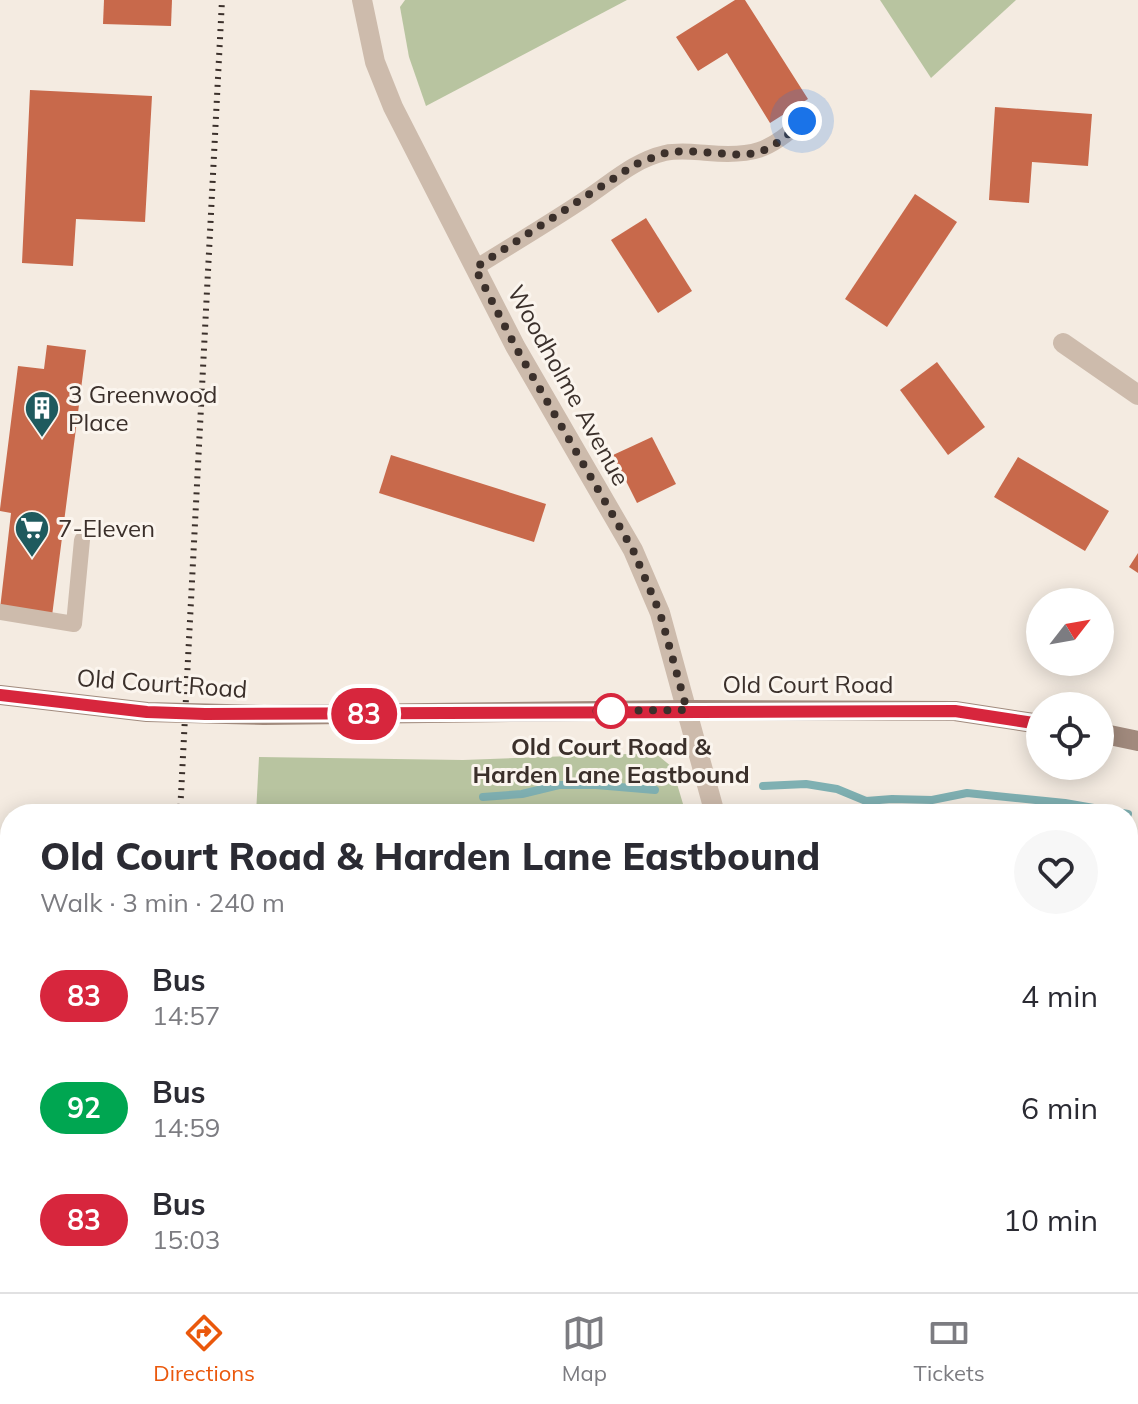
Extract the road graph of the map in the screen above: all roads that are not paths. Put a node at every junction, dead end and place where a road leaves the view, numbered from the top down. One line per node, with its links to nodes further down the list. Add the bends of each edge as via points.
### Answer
1 (362, 0): 3 (street, Woodholme Avenue, via 375,62 393,107)
2 (802, 121): 3 (lane, via 761,152 686,151 636,164)
3 (475, 268): 9 (street, Woodholme Avenue, via 633,550 660,613)
4 (1063, 343): 5 (street)
5 (1138, 395)
6 (82, 540): 7 (lane, via 74,624)
7 (0, 612)
8 (0, 695): 9 (main road, Old Court Road, via 147,712 264,715)
9 (687, 710): 10 (main road, Old Court Road, via 955,711); 13 (street, Woodholme Avenue)
10 (1026, 722)
11 (1114, 736): 12 (main road)
12 (1138, 741)
13 (712, 804)

